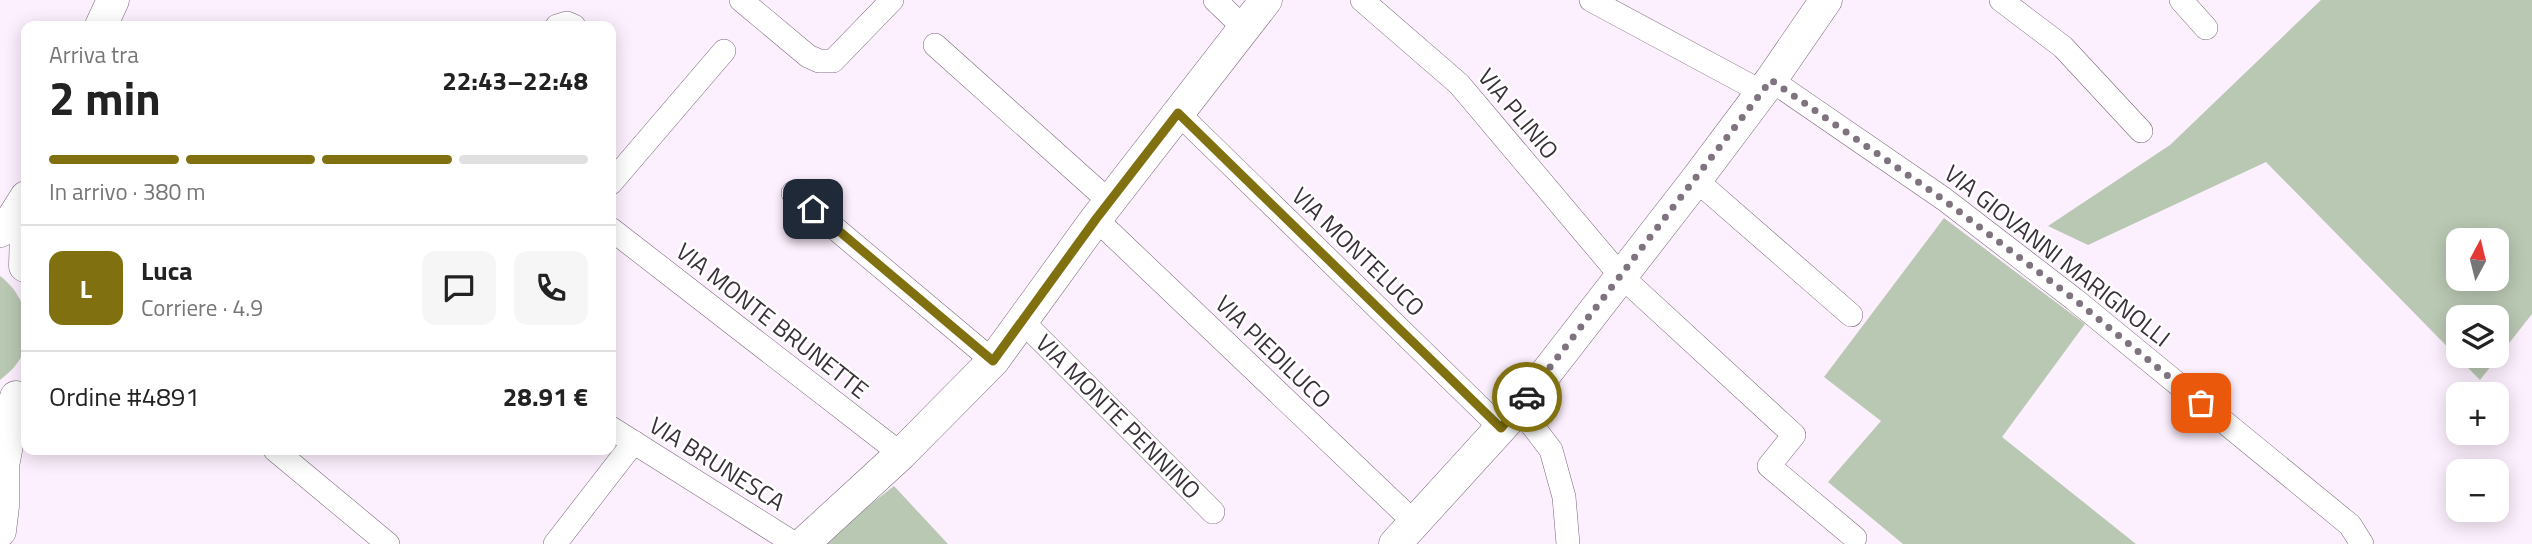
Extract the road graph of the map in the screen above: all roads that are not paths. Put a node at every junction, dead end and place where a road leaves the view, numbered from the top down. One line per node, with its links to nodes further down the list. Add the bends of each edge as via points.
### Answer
1 (113, 0): 11 (street)
2 (741, 0): 3 (street, via 808,56 833,61)
3 (892, 0)
4 (1215, 0): 12 (street)
5 (1266, 0): 12 (street, VIA MONTE PENNINO)
6 (1362, 0): 26 (street, VIA PLINIO, via 1459,84)
7 (1591, 0): 16 (street, VIA GIOVANNI MARIGNOLLI)
8 (1826, 0): 16 (street)
9 (2001, 0): 18 (street, via 2063,47)
10 (2181, 0): 13 (street)
11 (103, 21)
12 (1243, 27): 17 (street, VIA MONTE PENNINO)
13 (2206, 28)
14 (935, 45): 23 (street)
15 (724, 51): 19 (street)
16 (1767, 86): 20 (street); 46 (street, VIA GIOVANNI MARIGNOLLI, via 1944,200 2074,299 2350,525)
17 (1178, 113): 23 (street, VIA MONTE PENNINO); 31 (street, VIA MONTELUCO)
18 (2141, 131)
19 (616, 177)
20 (1696, 180): 26 (street); 27 (street)
21 (793, 193): 29 (street)
22 (21, 205): 24 (street)
23 (1103, 211): 28 (street, VIA MONTE PENNINO); 39 (street, VIA PIEDILUCO)
24 (0, 231)
25 (616, 233): 34 (street, VIA MONTE BRUNETTE)
26 (1620, 275): 31 (street); 40 (street, VIA PLINIO, via 1794,435 1769,467)
27 (1851, 315)
28 (1023, 321): 29 (street, VIA MONTE PENNINO); 37 (street, VIA MONTE PENNINO)
29 (993, 361): 34 (street, VIA MONTE PENNINO)
30 (14, 397): 36 (street)
31 (1510, 418): 39 (street); 45 (street, VIA MONTELUCO, via 1551,450 1564,497)
32 (616, 431): 33 (street, VIA BRUNESCA)
33 (634, 442): 42 (street); 43 (street, VIA BRUNESCA)
34 (901, 454): 44 (street, VIA MONTE PENNINO)
35 (281, 455): 41 (street)
36 (1, 464): 38 (street)
37 (1213, 512)
38 (0, 531)
39 (1404, 533)
40 (1855, 538)
41 (388, 544)
42 (555, 544)
43 (795, 544)
44 (803, 544)
45 (1568, 544)
46 (2362, 544)

